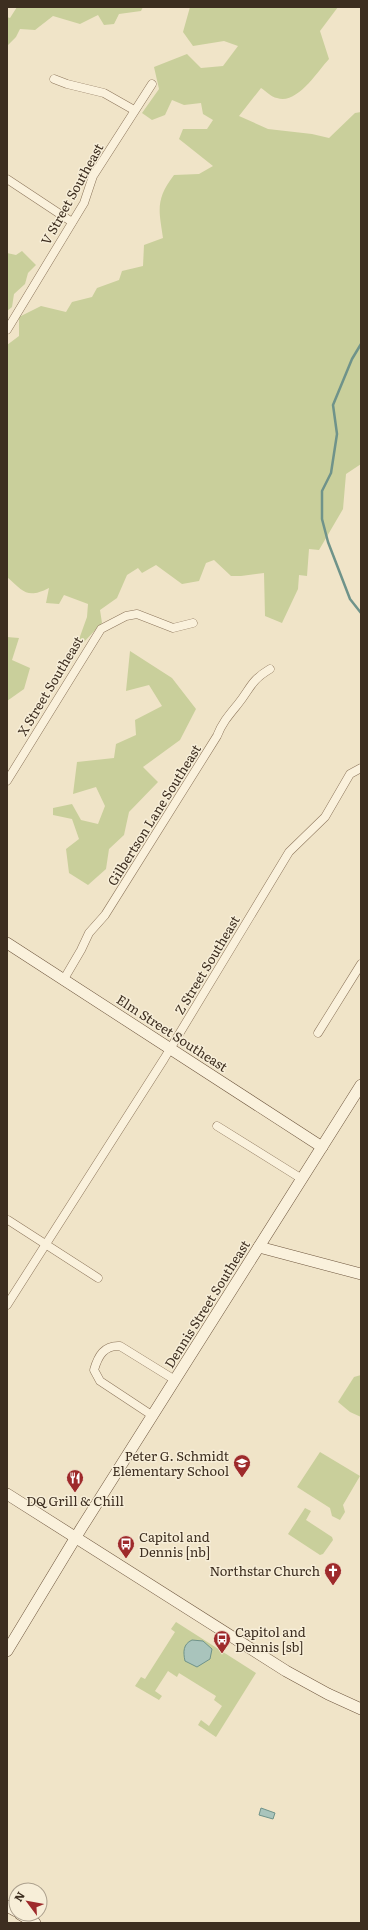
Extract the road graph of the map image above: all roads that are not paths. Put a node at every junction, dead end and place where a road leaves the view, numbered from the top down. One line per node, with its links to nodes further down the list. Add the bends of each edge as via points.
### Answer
1 (54, 79): 3 (street, via 104,93)
2 (152, 84): 3 (street, V Street Southeast)
3 (134, 110): 5 (street, V Street Southeast, via 93,176 84,203)
4 (7, 179): 5 (street)
5 (72, 222): 6 (street, V Street Southeast)
6 (7, 330)
7 (193, 623): 10 (street, X Street Southeast, via 173,628 137,614 126,616 101,629)
8 (270, 669): 13 (street, Gilbertson Lane Southeast, via 255,678 225,718 217,736 105,915 88,933)
9 (361, 768): 15 (street, Z Street Southeast, via 350,774 325,817 289,852)
10 (7, 781)
11 (7, 943): 13 (street, Elm Street Southeast)
12 (361, 964): 14 (street)
13 (64, 979): 15 (street, Elm Street Southeast)
14 (318, 1033)
15 (170, 1049): 18 (street, Elm Street Southeast); 21 (street, Z Street Southeast)
16 (361, 1085): 18 (street, Dennis Street Southeast)
17 (217, 1126): 19 (street)
18 (322, 1147): 19 (street, Dennis Street Southeast)
19 (302, 1179): 22 (street, Dennis Street Southeast)
20 (8, 1220): 21 (street)
21 (47, 1246): 24 (street); 25 (street, Z Street Southeast)
22 (259, 1246): 23 (street); 26 (street, Dennis Street Southeast)
23 (361, 1274)
24 (98, 1278)
25 (7, 1305)
26 (175, 1380): 27 (street, Dennis Street Southeast); 27 (street, via 120,1346 113,1345 101,1354 94,1370 100,1381)
27 (153, 1416): 29 (street, Dennis Street Southeast)
28 (7, 1494): 29 (street)
29 (76, 1537): 30 (street, Dennis Street Southeast); 31 (street, via 286,1671)
30 (7, 1651)
31 (361, 1709)

